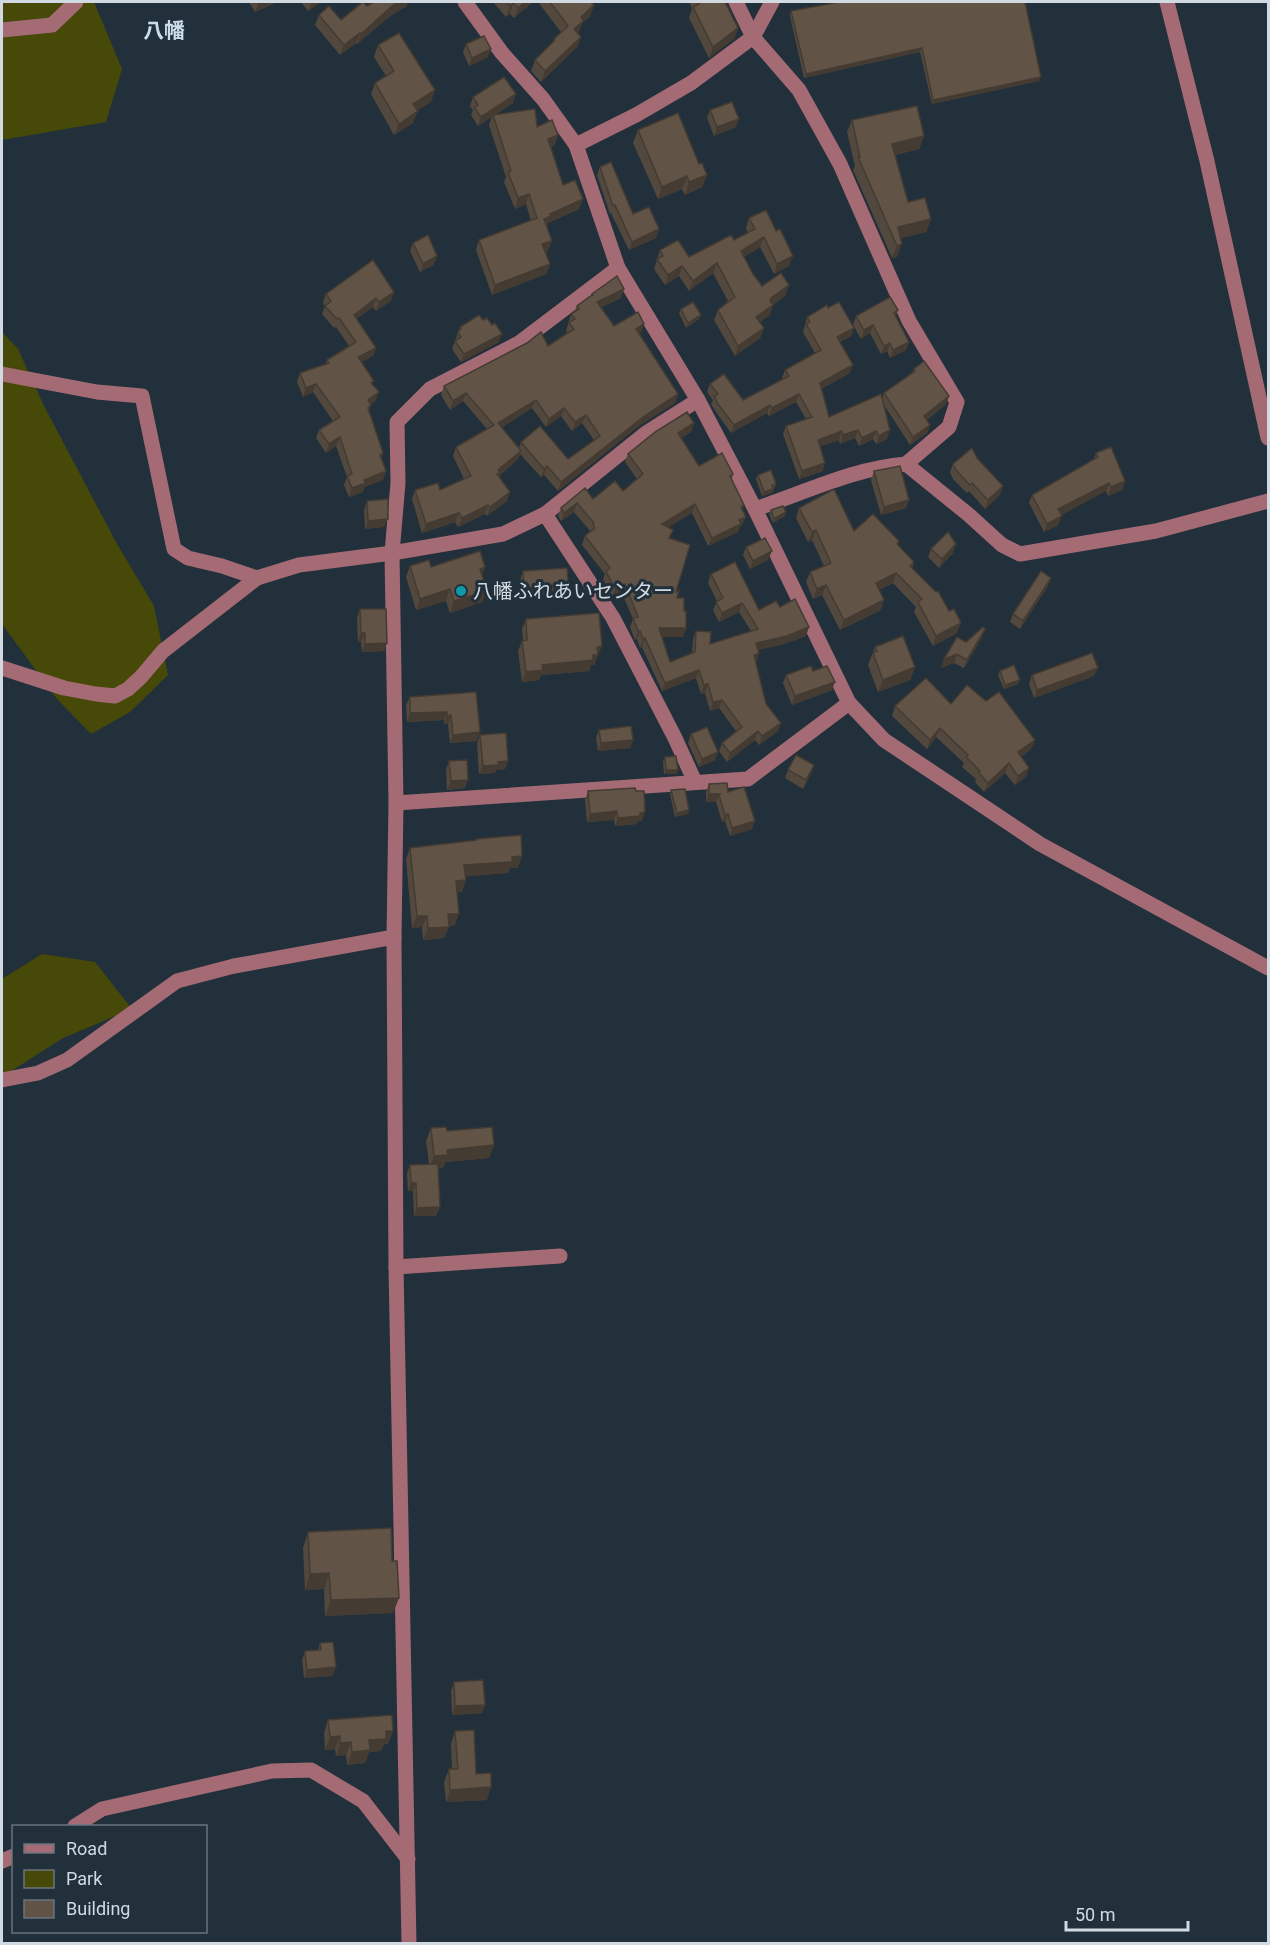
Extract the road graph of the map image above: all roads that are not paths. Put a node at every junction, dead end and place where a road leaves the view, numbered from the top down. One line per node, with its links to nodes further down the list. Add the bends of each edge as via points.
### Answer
1 (76, 2): 6 (street, via 52,25)
2 (465, 2): 8 (street)
3 (736, 2): 7 (street)
4 (772, 2): 7 (street)
5 (1167, 2): 12 (street, via 1210,172)
6 (2, 30)
7 (753, 37): 8 (street, via 691,83); 13 (street, via 799,90 840,164 909,321 957,402 949,427)
8 (576, 145): 9 (street)
9 (618, 268): 11 (street); 17 (street, via 519,343 430,389 397,423 398,483)
10 (2, 374): 18 (street, via 97,392 142,396 174,549 188,558)
11 (698, 400): 15 (street); 16 (street, via 646,433)
12 (1269, 438)
13 (906, 464): 14 (street, via 1002,544 1020,554 1156,531); 15 (street, via 860,472)
14 (1269, 501)
15 (755, 509): 20 (street)
16 (545, 514): 17 (street, via 503,534); 21 (street, via 613,618)
17 (392, 553): 18 (street, via 299,565); 22 (street)
18 (257, 578): 19 (street, via 164,651 128,689 115,696 64,688)
19 (2, 668)
20 (849, 703): 21 (street, via 748,779); 24 (street, via 884,740 1040,844)
21 (695, 782): 22 (street)
22 (396, 803): 23 (street)
23 (394, 937): 25 (street, via 234,966 177,981 68,1060); 27 (street)
24 (1269, 968)
25 (2, 1080)
26 (560, 1256): 27 (street)
27 (396, 1267): 29 (street)
28 (78, 1825): 29 (street, via 102,1809 272,1771 311,1770 363,1801)
29 (408, 1859): 30 (street)
30 (409, 1944)

